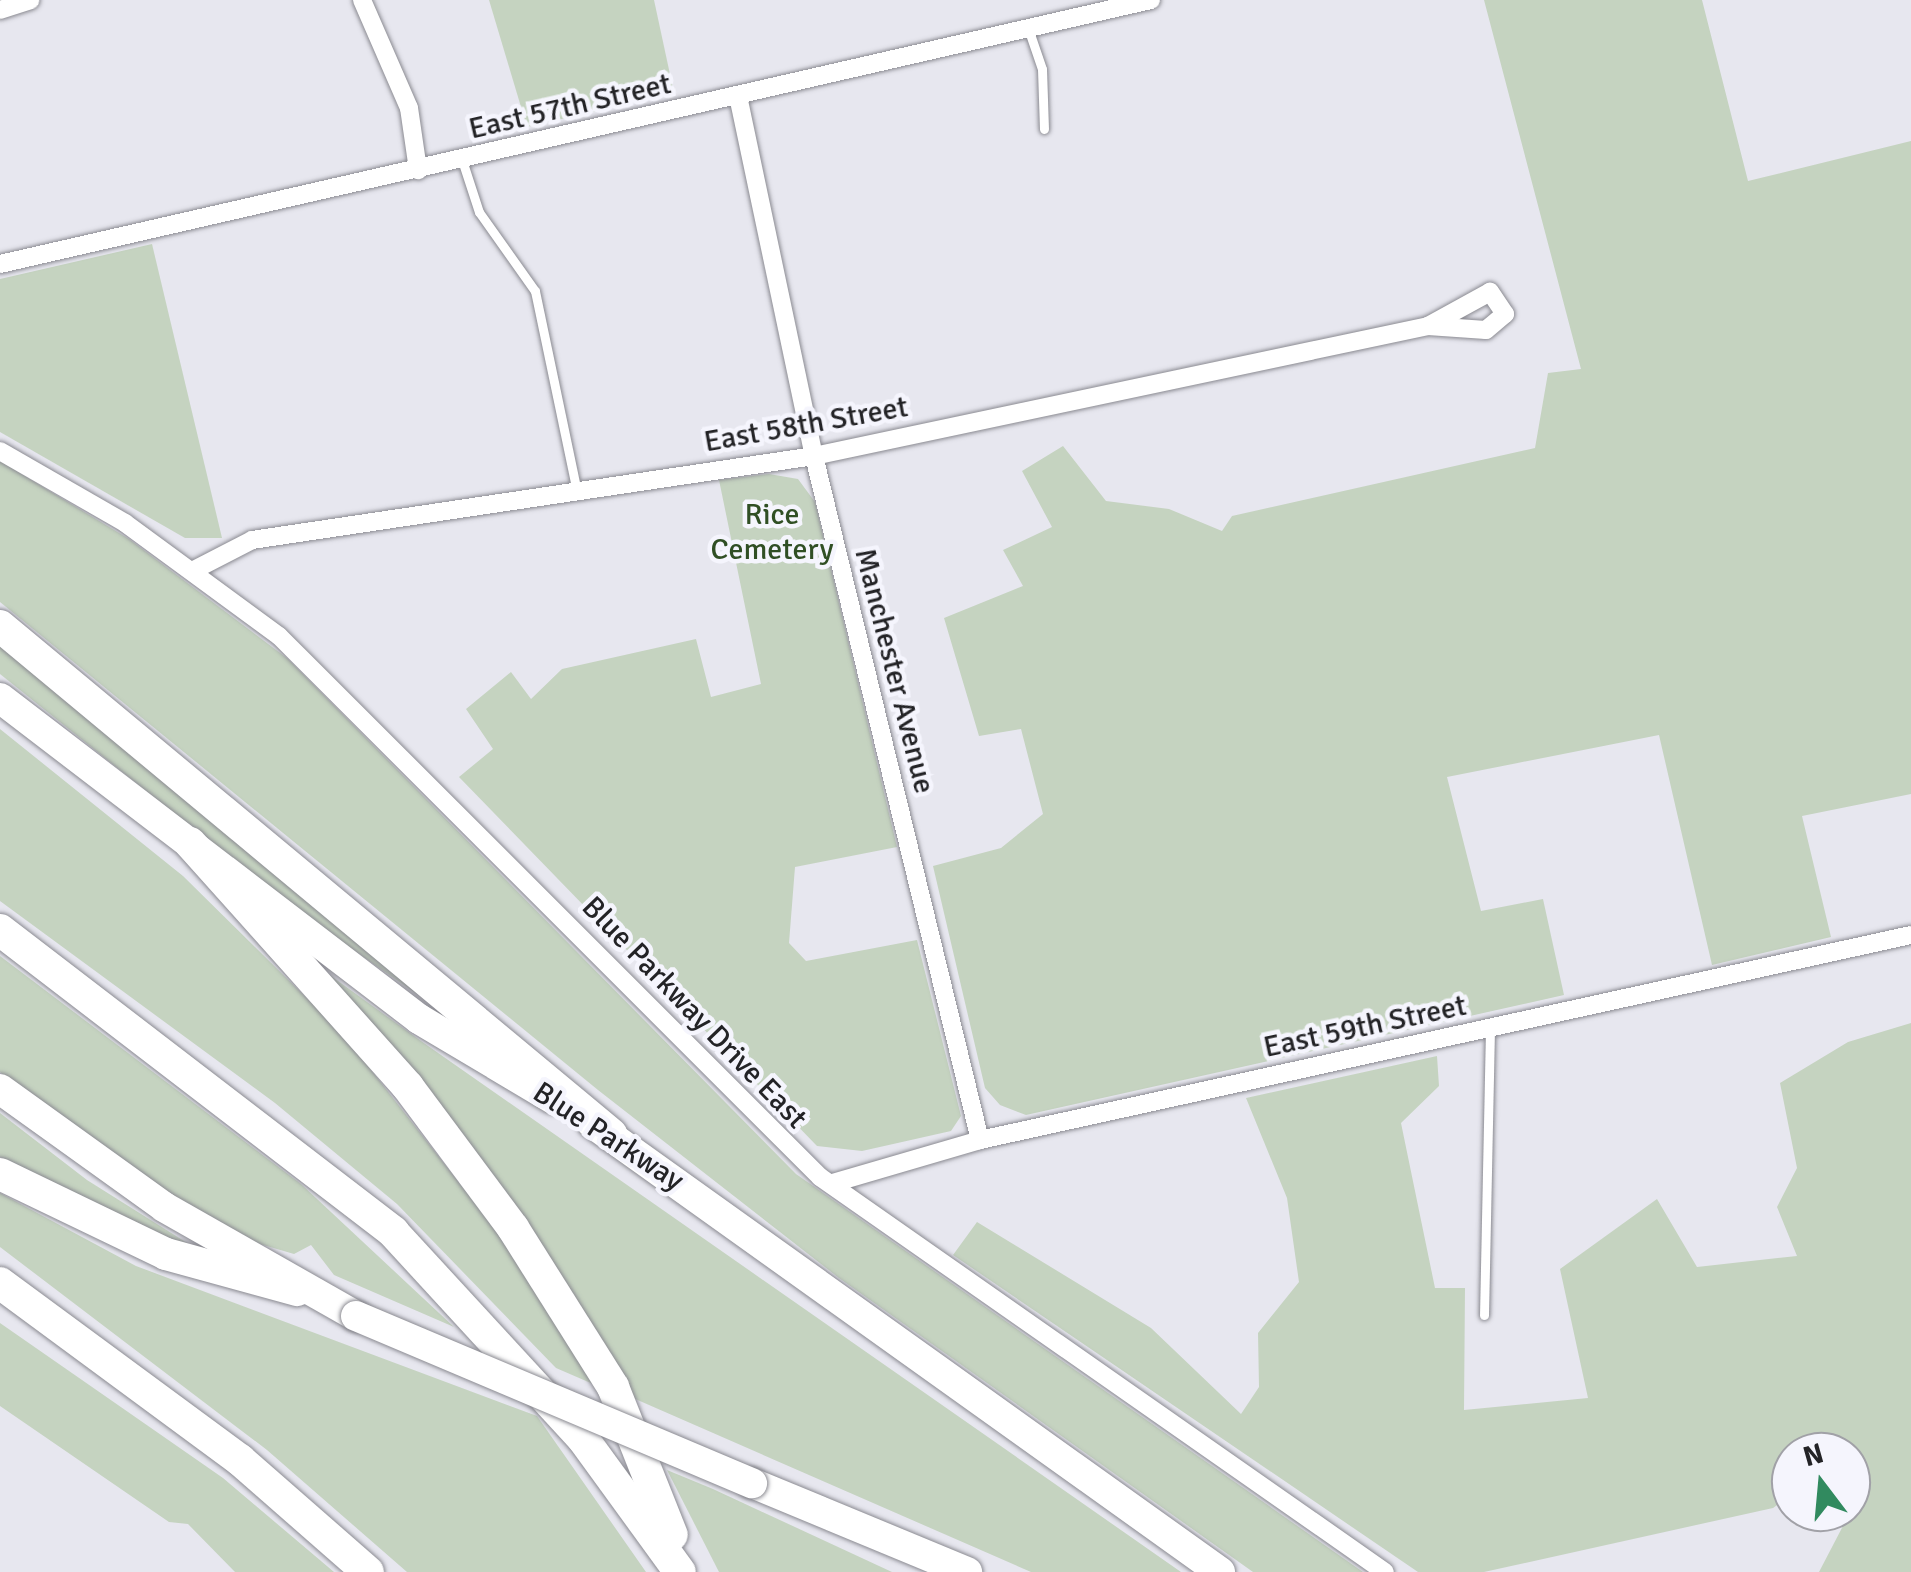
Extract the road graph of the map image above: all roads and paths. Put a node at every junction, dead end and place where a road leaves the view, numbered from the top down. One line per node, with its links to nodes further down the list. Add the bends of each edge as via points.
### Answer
1 (30, 0): 4 (street)
2 (362, 0): 9 (street, via 409,108)
3 (1151, 0): 5 (street, East 57th Street)
4 (0, 10)
5 (1028, 28): 6 (street, East 57th Street); 7 (lane, via 1042,69)
6 (738, 96): 8 (street, East 57th Street); 13 (street, Manchester Avenue)
7 (1044, 129)
8 (462, 160): 9 (street, East 57th Street); 14 (lane, via 479,212 535,291)
9 (418, 170): 10 (street, East 57th Street)
10 (0, 264)
11 (1428, 326): 13 (street, East 58th Street)
12 (0, 451): 15 (street, Blue Parkway Drive East)
13 (814, 456): 14 (street, East 58th Street); 24 (street, Manchester Avenue)
14 (576, 488): 15 (street, East 58th Street, via 252,540)
15 (194, 570): 26 (street, Blue Parkway Drive East, via 360,708 762,1126)
16 (0, 626): 23 (highway)
17 (0, 698): 18 (highway, Blue Parkway)
18 (190, 844): 23 (highway, Blue Parkway, via 420,1019); 31 (highway, via 408,1088 513,1228 613,1387)
19 (0, 930): 31 (highway, via 393,1232 584,1440)
20 (1911, 935): 21 (street, East 59th Street)
21 (1490, 1027): 24 (street, East 59th Street); 29 (lane)
22 (0, 1089): 28 (highway)
23 (611, 1134): 33 (highway, Blue Parkway)
24 (980, 1140): 26 (street, East 59th Street)
25 (0, 1174): 28 (highway, via 166,1254)
26 (834, 1183): 34 (street, Blue Parkway Drive East)
27 (0, 1283): 30 (highway, via 240,1460)
28 (297, 1290): 32 (highway, bridge)
29 (1484, 1315)
30 (368, 1572)
31 (683, 1572)
32 (968, 1572)
33 (1220, 1572)
34 (1384, 1572)

